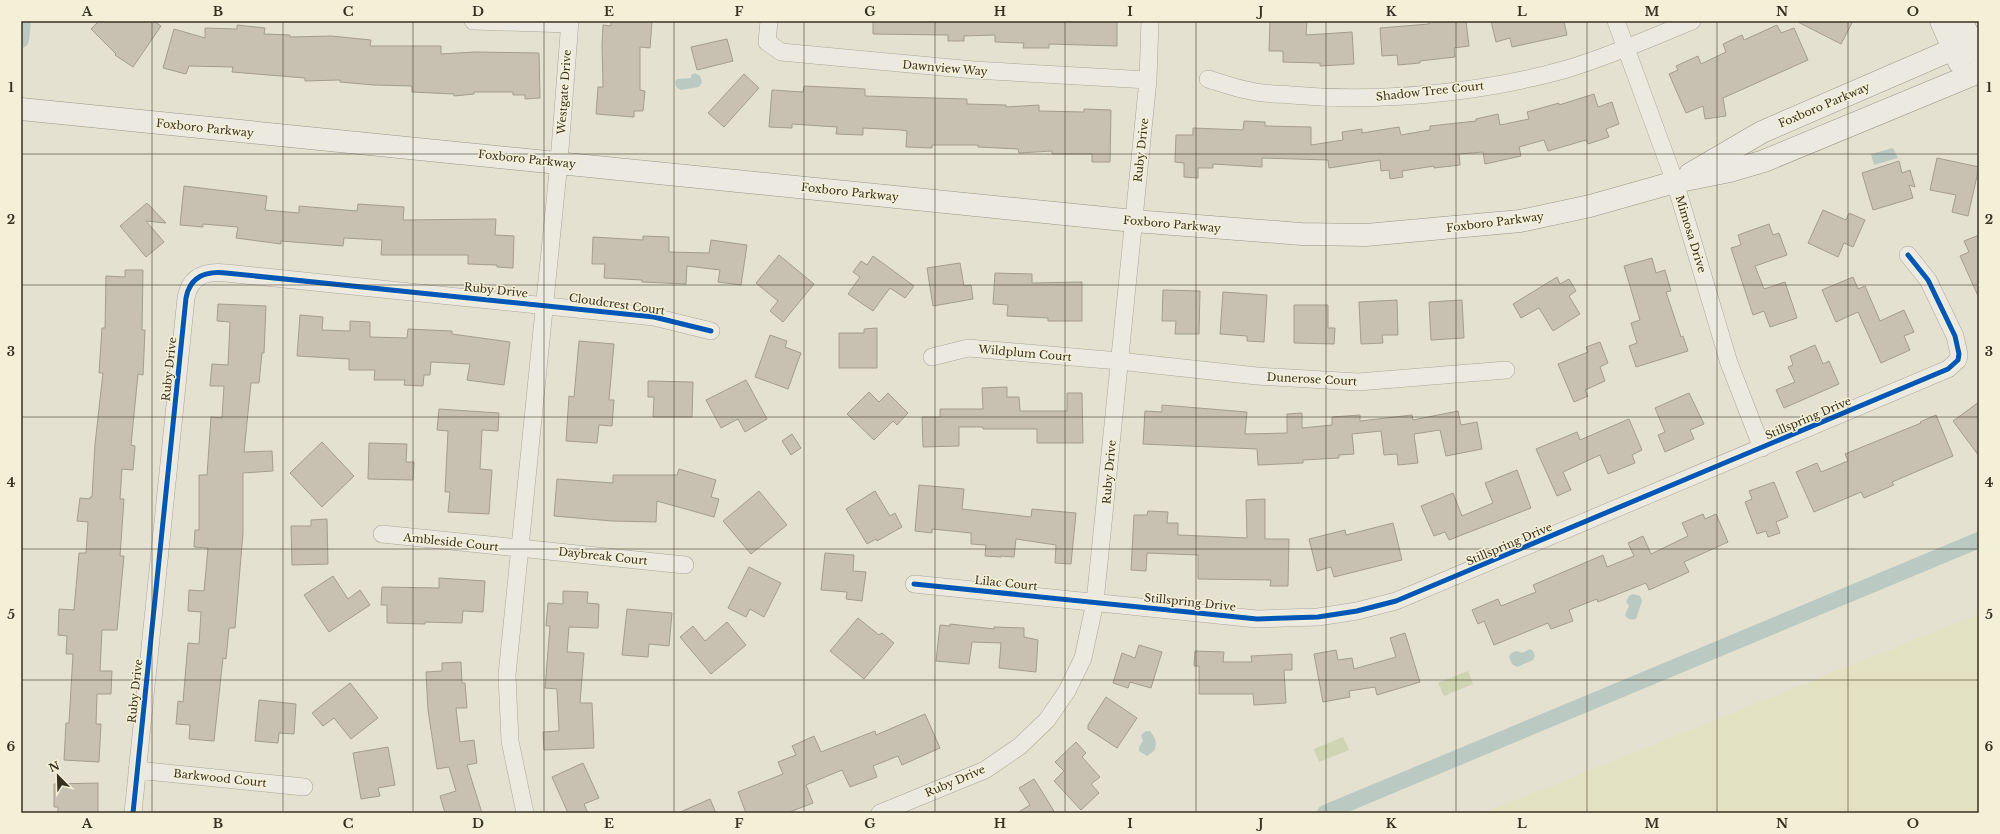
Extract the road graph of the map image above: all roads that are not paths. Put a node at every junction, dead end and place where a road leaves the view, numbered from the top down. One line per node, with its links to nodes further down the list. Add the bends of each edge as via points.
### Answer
1 (472, 21): 8 (street)
2 (769, 21): 13 (street, Dawnview Way, via 767,42 781,52 974,70)
3 (1150, 21): 13 (street, Ruby Drive)
4 (1616, 21): 10 (street, Mimosa Drive)
5 (1692, 21): 10 (street, Shadow Tree Court)
6 (1941, 21): 9 (main road)
7 (1962, 21): 9 (main road)
8 (569, 22): 15 (street, Westgate Drive)
9 (1971, 47): 11 (main road); 16 (main road, Foxboro Parkway, via 1762,132)
10 (1626, 48): 12 (street, Shadow Tree Court, via 1567,69 1530,78 1414,95 1367,98 1316,97 1252,91); 16 (street, Mimosa Drive)
11 (1972, 75): 16 (main road, Foxboro Parkway, via 1764,161)
12 (1208, 79)
13 (1148, 80): 17 (street, Ruby Drive)
14 (27, 110): 15 (main road, Foxboro Parkway)
15 (559, 162): 17 (main road, Foxboro Parkway); 19 (street, Westgate Drive)
16 (1675, 182): 17 (main road, Foxboro Parkway, via 1590,206 1520,221 1366,235 1302,234); 24 (street, Mimosa Drive, via 1729,363)
17 (1134, 221): 22 (street, Ruby Drive)
18 (1908, 255): 24 (street, Stillspring Drive, via 1928,280 1939,301 1954,336 1958,360 1948,369)
19 (544, 305): 20 (street, Cloudcrest Court, via 654,317); 26 (street, Westgate Drive); 30 (street, Ruby Drive, via 218,272 202,274 190,284 186,298)
20 (711, 331)
21 (932, 357): 22 (street, Wildplum Court, via 968,348)
22 (1119, 361): 23 (street, Dunerose Court, via 1257,376 1358,382); 29 (street, Ruby Drive)
23 (1506, 370)
24 (1762, 448): 29 (street, Stillspring Drive, via 1396,601 1357,611 1318,617 1257,619)
25 (382, 534): 26 (street, Ambleside Court)
26 (520, 549): 27 (street, Daybreak Court); 33 (street, Westgate Drive, via 507,675 510,741)
27 (685, 565)
28 (914, 584): 29 (street, Lilac Court)
29 (1095, 602): 34 (street, Ruby Drive, via 1083,658 1067,691 1047,720 1020,746 985,770)
30 (137, 770): 31 (street, Barkwood Court); 32 (street, Ruby Drive)
31 (304, 786)
32 (133, 813)
33 (525, 813)
34 (880, 813)

